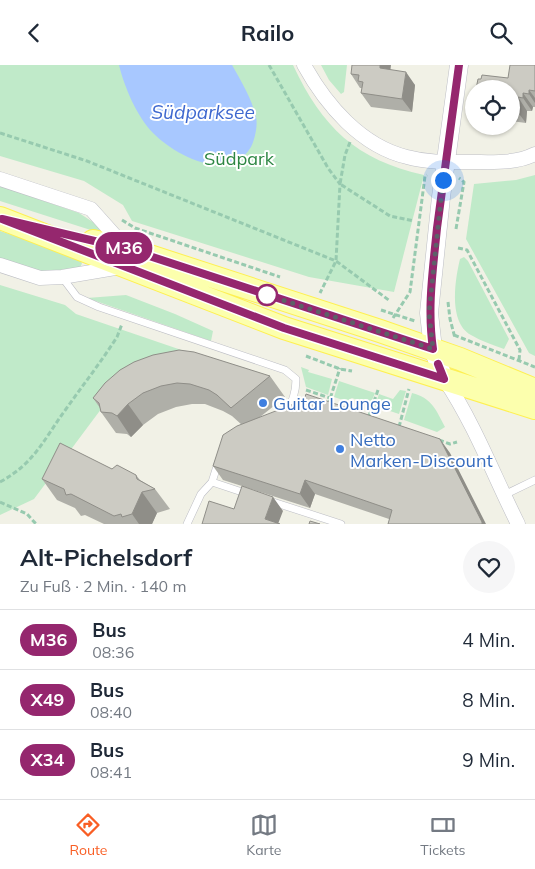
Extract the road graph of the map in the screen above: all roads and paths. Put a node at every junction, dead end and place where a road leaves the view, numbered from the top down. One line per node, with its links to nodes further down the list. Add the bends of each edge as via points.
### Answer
1 (269, 65): 9 (path)
2 (304, 65): 4 (street, via 326,98)
3 (459, 65): 7 (street)
4 (358, 132): 7 (street, via 385,149 406,157); 9 (path, via 350,140)
5 (0, 133): 15 (path, via 87,161)
6 (535, 154): 7 (street, via 515,161)
7 (446, 163): 27 (street, via 430,293 429,325)
8 (0, 179): 14 (street, via 91,209)
9 (340, 184): 11 (path, via 390,216); 15 (path)
10 (1, 218): 14 (main road)
11 (414, 221)
12 (128, 224): 18 (path)
13 (458, 248): 28 (path, via 467,250 520,350)
14 (127, 258): 17 (street); 27 (main road); 31 (main road, via 284,328)
15 (336, 261): 20 (path); 22 (path)
16 (0, 265): 17 (street, via 40,278)
17 (62, 277): 25 (lane, via 77,297)
18 (284, 278)
19 (312, 287): 20 (path)
20 (321, 292): 21 (path)
21 (331, 293)
22 (390, 301)
23 (377, 308): 24 (path)
24 (386, 311)
25 (124, 317): 32 (lane, via 286,370 296,379); 50 (path, via 117,337 35,455)
26 (463, 338): 28 (path)
27 (433, 349): 31 (street); 35 (main road)
28 (519, 360): 30 (path)
29 (342, 363): 36 (path)
30 (535, 367)
31 (444, 379): 38 (main road); 52 (street, via 456,396)
32 (296, 386): 36 (path); 39 (lane, via 289,408)
33 (409, 389): 44 (path)
34 (378, 390): 41 (path)
35 (535, 390)
36 (330, 398): 37 (path, via 329,402)
37 (337, 405)
38 (535, 409)
39 (280, 413)
40 (361, 414): 41 (path)
41 (369, 417): 42 (path)
42 (377, 419)
43 (391, 424): 44 (path)
44 (399, 427): 45 (path)
45 (407, 429)
46 (433, 438): 47 (path, via 450,444)
47 (457, 442)
48 (219, 458): 51 (lane)
49 (535, 480): 52 (lane)
50 (0, 482)
51 (212, 482): 53 (lane); 57 (lane, via 202,493)
52 (503, 495): 59 (street)
53 (257, 497)
54 (266, 499): 58 (lane)
55 (0, 502): 56 (path, via 27,514)
56 (36, 524)
57 (187, 524)
58 (341, 524)
59 (518, 524)

